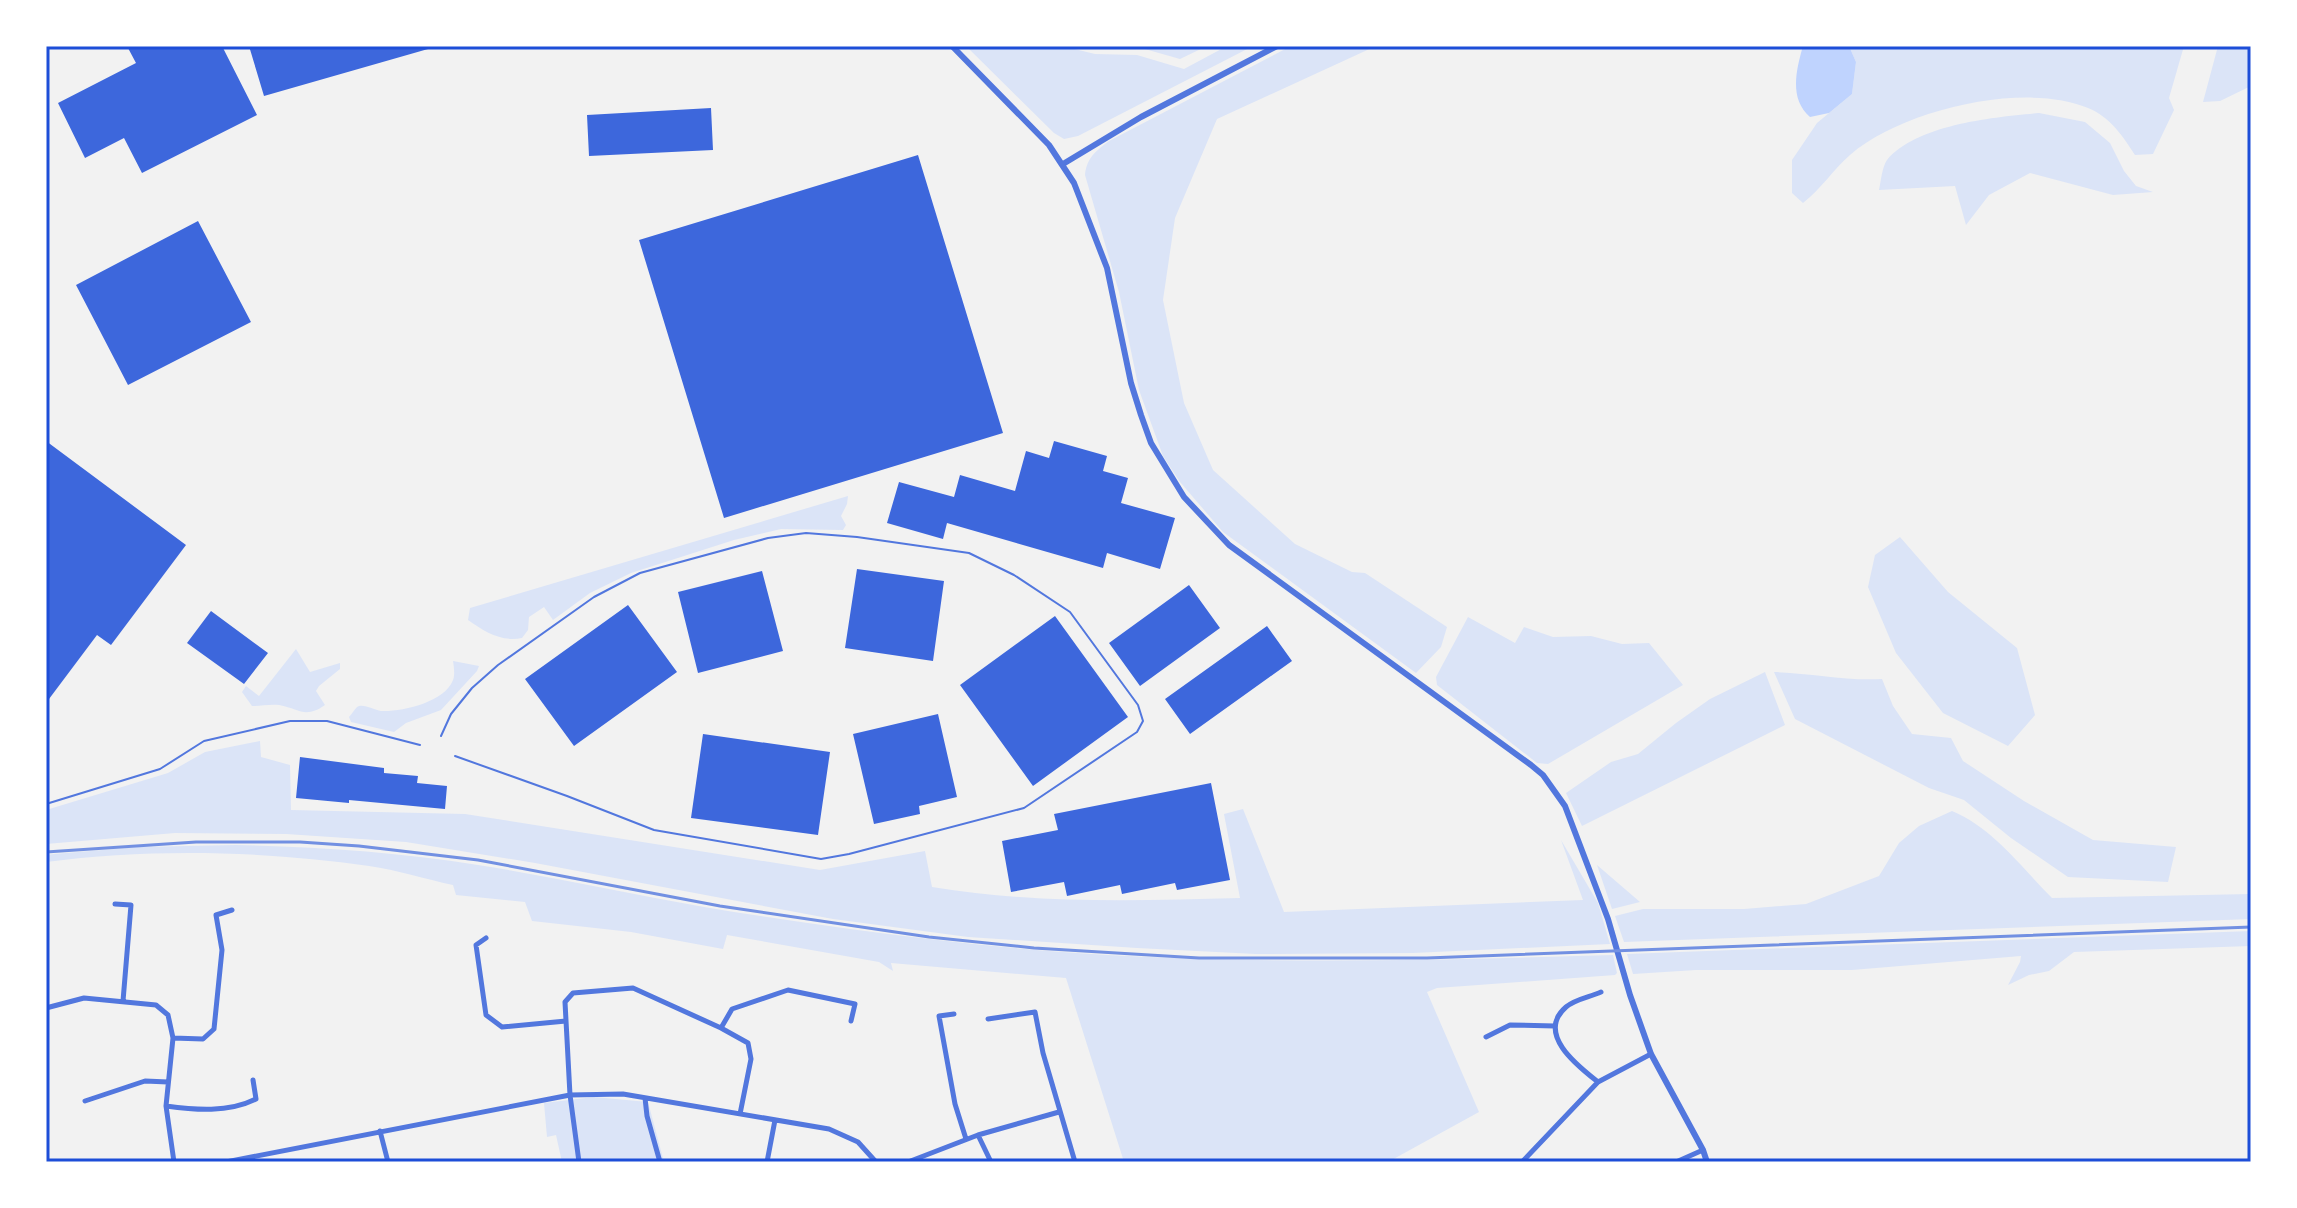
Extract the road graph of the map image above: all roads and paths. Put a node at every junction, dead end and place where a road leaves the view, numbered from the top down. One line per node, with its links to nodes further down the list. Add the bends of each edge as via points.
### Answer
1 (952, 46): 3 (street)
2 (1277, 46): 3 (street)
3 (1063, 164): 22 (street, via 1103,254 1151,443 1184,497 1229,545 1543,775 1565,806)
4 (441, 736): 6 (lane, via 472,688 594,597 640,573 768,538 806,533 969,553 1014,575 1070,612 1138,705 1143,721 1137,732 1024,808 821,859 654,830)
5 (420, 745): 7 (lane, via 327,721 290,721 204,741 160,769)
6 (455, 756)
7 (46, 804)
8 (115, 904): 12 (street, via 131,905)
9 (232, 910): 21 (street, via 216,915 222,950 214,1029 203,1039)
10 (486, 938): 16 (street, via 476,945 486,1015 502,1027)
11 (1601, 992): 18 (street, via 1564,1008)
12 (123, 1001): 13 (street, via 84,998); 21 (street, via 163,1009)
13 (47, 1005)
14 (954, 1014): 35 (street, via 939,1016)
15 (988, 1019): 30 (street, via 1035,1012)
16 (566, 1021): 19 (street, via 565,1002 573,993 633,988); 26 (street)
17 (851, 1021): 19 (street, via 855,1004 788,990 732,1009)
18 (1555, 1026): 20 (street, via 1510,1025); 25 (street, via 1567,1054)
19 (721, 1028): 31 (street, via 748,1043 751,1059)
20 (1486, 1037)
21 (173, 1038): 24 (street)
22 (1651, 1054): 25 (street); 36 (street)
23 (253, 1080): 29 (street, via 256,1099 248,1103 208,1110)
24 (168, 1082): 28 (street, via 145,1081); 29 (street)
25 (1598, 1082): 47 (street)
26 (570, 1095): 27 (street); 33 (street); 40 (street)
27 (645, 1098): 31 (street); 41 (street)
28 (85, 1101)
29 (166, 1106): 37 (street)
30 (1059, 1112): 34 (street); 46 (street)
31 (740, 1114): 32 (street)
32 (775, 1120): 42 (street); 43 (street, via 829,1129 858,1142)
33 (380, 1131): 38 (street); 39 (street)
34 (978, 1135): 35 (street); 45 (street)
35 (966, 1139): 44 (street)
36 (1703, 1150): 48 (street); 49 (street)
37 (174, 1162)
38 (226, 1162)
39 (388, 1162)
40 (579, 1162)
41 (660, 1162)
42 (767, 1162)
43 (876, 1162)
44 (908, 1162)
45 (991, 1162)
46 (1075, 1162)
47 (1522, 1162)
48 (1676, 1162)
49 (1707, 1162)

